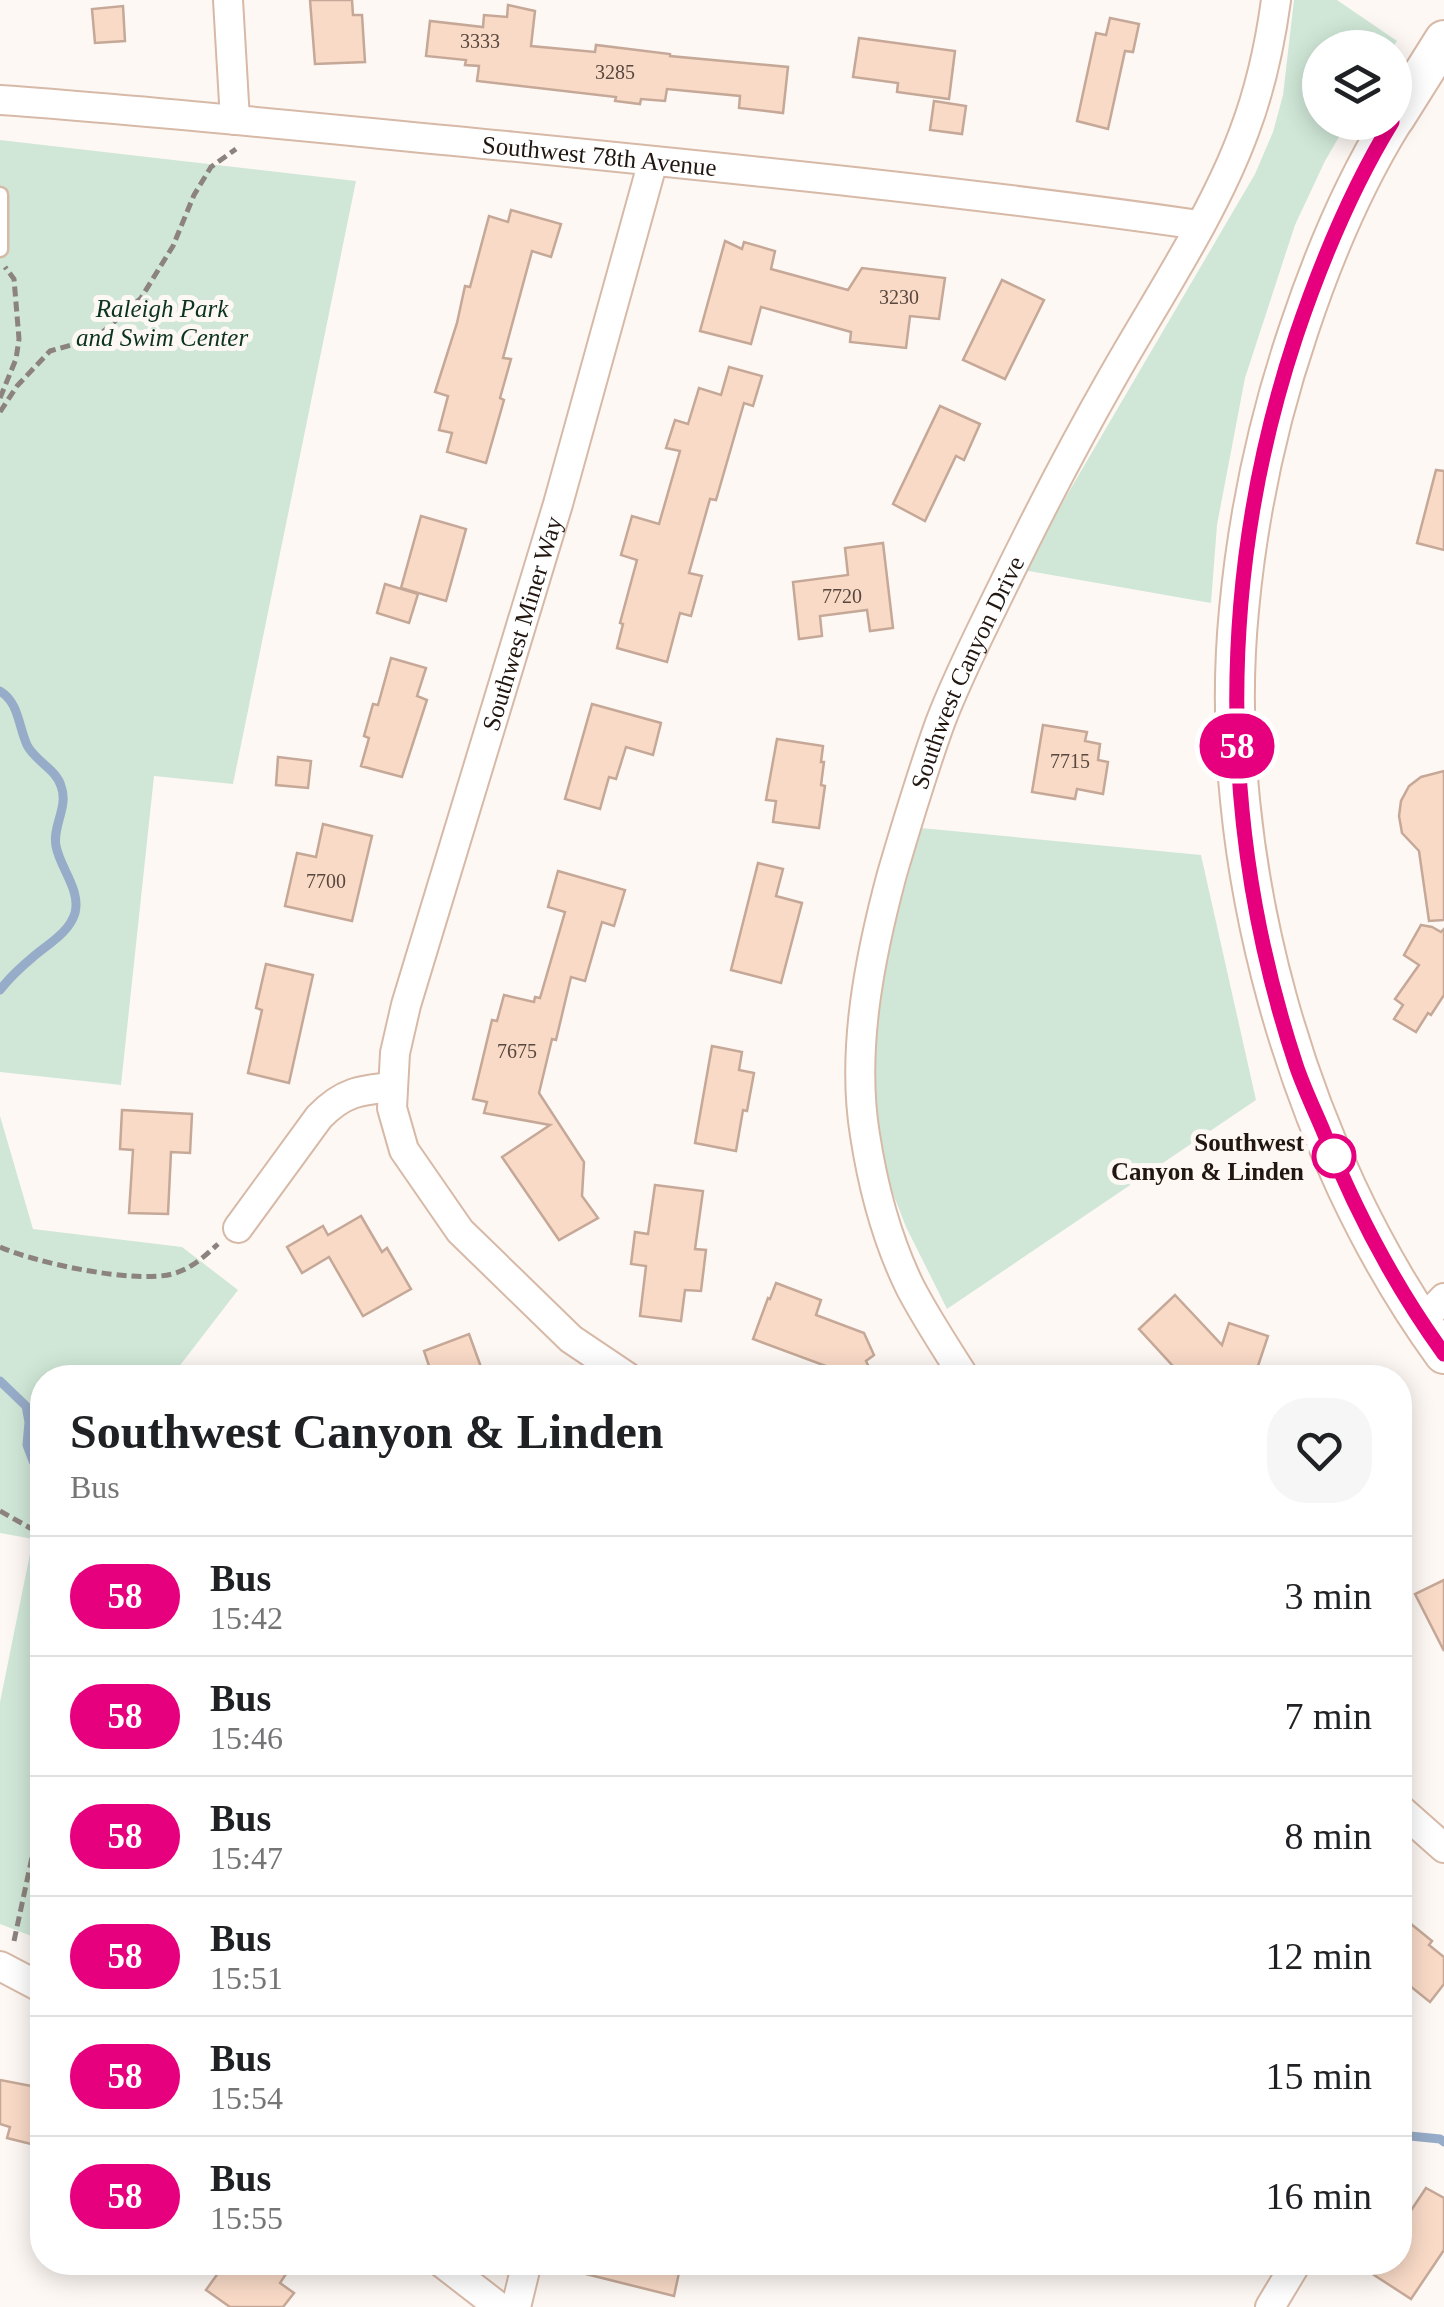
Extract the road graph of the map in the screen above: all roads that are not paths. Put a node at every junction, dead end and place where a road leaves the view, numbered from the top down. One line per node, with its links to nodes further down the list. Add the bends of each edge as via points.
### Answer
1 (228, 0): 6 (street)
2 (1276, 0): 10 (street, Southwest Canyon Drive, via 1245,131)
3 (1444, 40): 4 (main road)
4 (1412, 91)
5 (0, 100): 6 (street, Southwest 78th Avenue)
6 (246, 121): 8 (street, Southwest 78th Avenue)
7 (1381, 140): 14 (main road, via 1312,291 1274,412 1249,526 1238,612 1239,792 1251,886 1296,1066 1365,1226)
8 (653, 161): 10 (street, Southwest 78th Avenue); 12 (street, Southwest Miner Way, via 558,504 402,1019)
9 (0, 196): 11 (lane)
10 (1200, 225): 17 (street, Southwest Canyon Drive, via 1045,501 973,646 913,802 868,974 860,1066 878,1198 911,1290)
11 (0, 249)
12 (393, 1086): 13 (street, via 331,1104); 16 (street, Southwest Miner Way, via 404,1150 460,1231 571,1339)
13 (238, 1228)
14 (1432, 1310): 15 (main road)
15 (1444, 1354)
16 (610, 1365)
17 (956, 1365)
18 (1412, 1820): 19 (street)
19 (1444, 1848)
20 (4, 1968): 21 (street)
21 (30, 1982)
22 (458, 2275): 25 (street)
23 (524, 2275): 26 (street)
24 (1289, 2275): 27 (street)
25 (499, 2307)
26 (516, 2307)
27 (1270, 2307)

